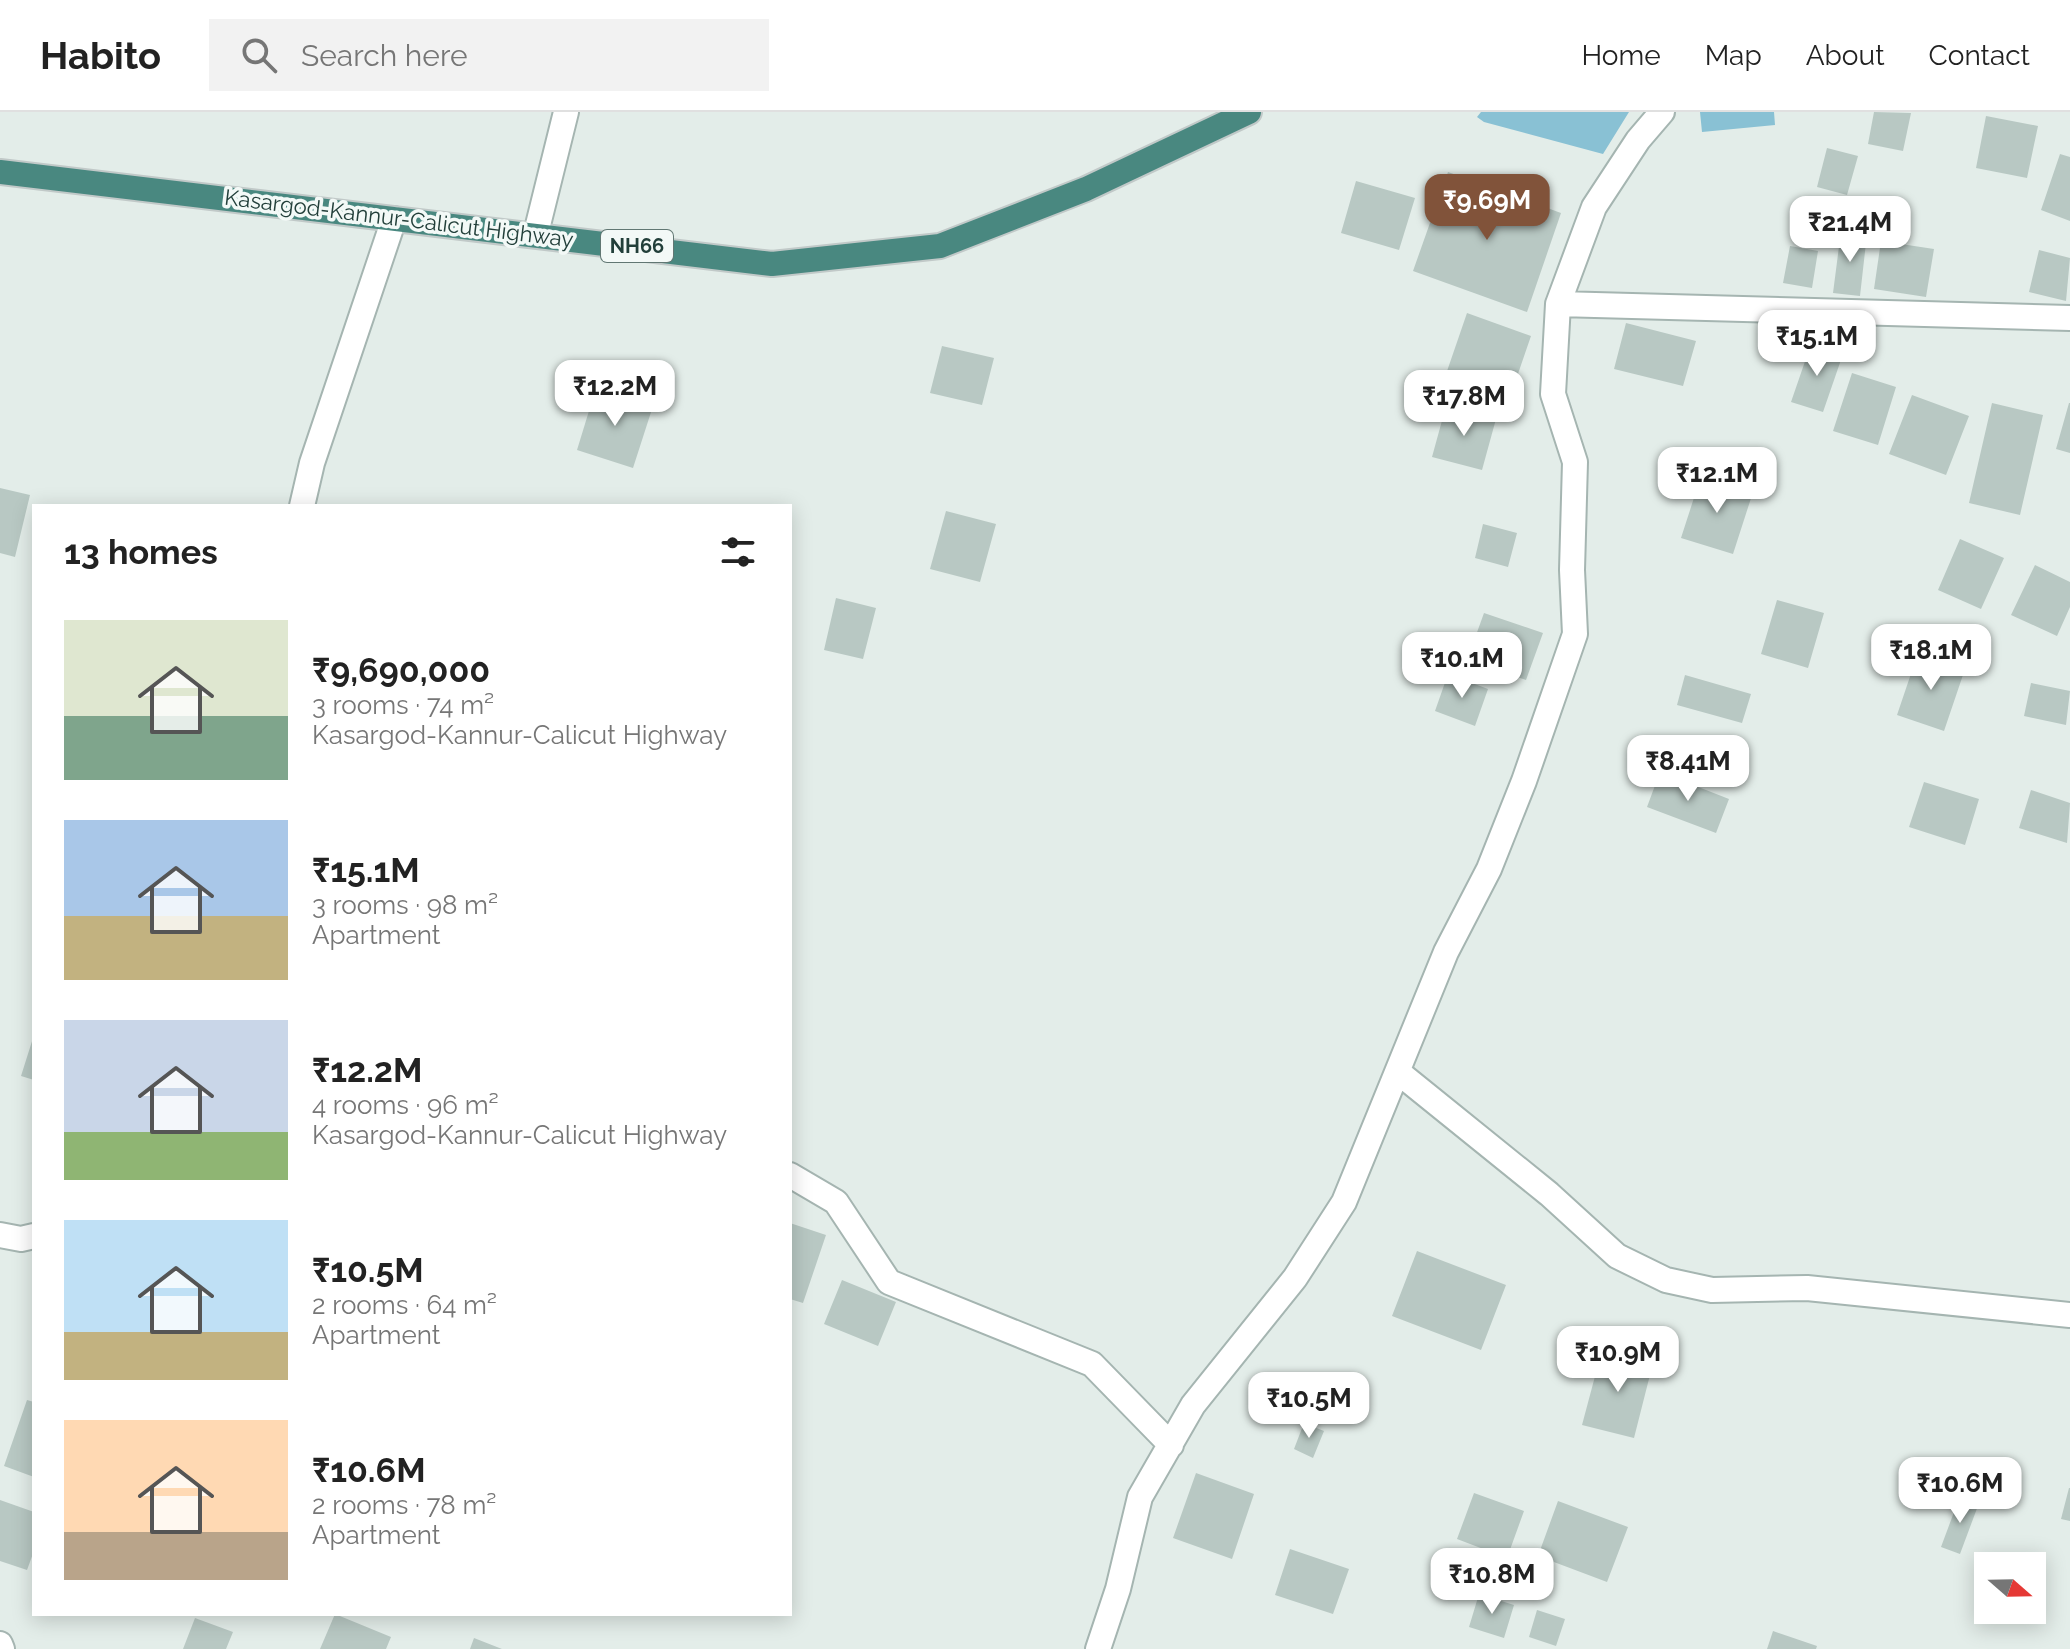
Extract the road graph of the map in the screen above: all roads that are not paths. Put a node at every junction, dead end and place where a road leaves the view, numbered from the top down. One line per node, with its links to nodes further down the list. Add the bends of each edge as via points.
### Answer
1 (566, 112): 6 (street)
2 (1249, 112): 6 (highway, Kasargod-Kannur-Calicut Highway / NH66, via 1086,189 940,246 772,264)
3 (1662, 112): 7 (street, via 1594,207)
4 (0, 172): 5 (highway, Kasargod-Kannur-Calicut Highway / NH66)
5 (394, 219): 6 (highway, Kasargod-Kannur-Calicut Highway / NH66); 9 (street)
6 (536, 233)
7 (1558, 304): 8 (street); 10 (street, via 1553,394 1575,462 1575,634 1489,869 1446,952)
8 (2070, 318)
9 (302, 504)
10 (1398, 1072): 14 (street, via 1617,1256 1666,1280 1712,1290 1807,1288); 15 (street, via 1344,1202 1295,1278 1193,1405)
11 (792, 1176): 15 (street, via 836,1202 889,1282 1092,1364)
12 (0, 1235): 13 (street)
13 (32, 1236)
14 (2070, 1315)
15 (1171, 1445): 16 (street, via 1140,1497)
16 (1098, 1649)

